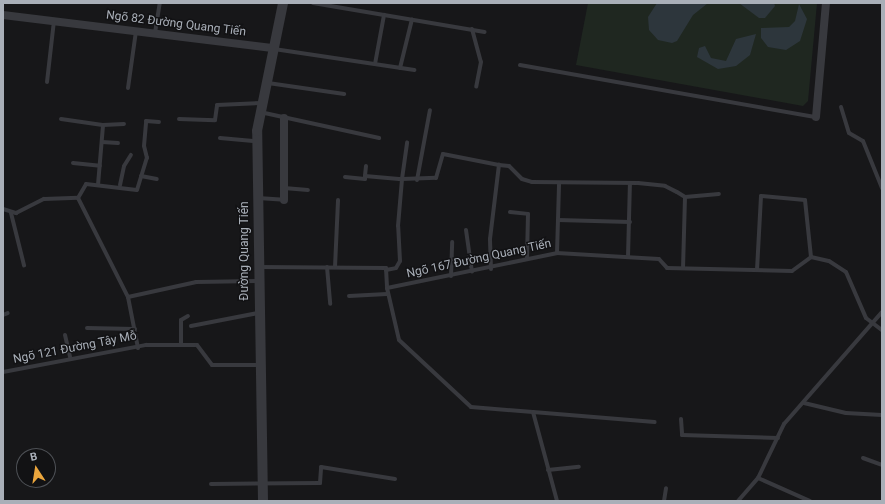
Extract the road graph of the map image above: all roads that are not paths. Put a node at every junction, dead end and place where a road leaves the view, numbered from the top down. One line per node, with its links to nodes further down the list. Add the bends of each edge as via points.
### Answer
1 (160, 3): 12 (lane)
2 (283, 3): 13 (street, Đường Quang Tiến)
3 (313, 3): 6 (lane)
4 (826, 3): 26 (street)
5 (3, 15): 8 (street, Ngõ 82 Đường Quang Tiến)
6 (384, 15): 7 (lane); 14 (lane)
7 (412, 19): 9 (lane); 16 (lane)
8 (54, 21): 10 (street, Ngõ 82 Đường Quang Tiến); 18 (lane)
9 (472, 29): 11 (lane); 20 (lane, via 481,62)
10 (136, 31): 12 (street, Ngõ 82 Đường Quang Tiến); 21 (lane)
11 (486, 32)
12 (155, 33): 13 (street, Ngõ 82 Đường Quang Tiến)
13 (272, 48): 14 (lane); 19 (street, Đường Quang Tiến)
14 (375, 64): 16 (lane)
15 (520, 65): 26 (lane)
16 (400, 68): 17 (lane)
17 (414, 70)
18 (47, 82)
19 (265, 83): 22 (lane); 24 (street, Đường Quang Tiến)
20 (476, 87)
21 (128, 88)
22 (344, 94)
23 (841, 107): 55 (lane, via 849,133 863,141)
24 (261, 108): 27 (lane); 29 (lane, via 218,105 215,120); 35 (street, Đường Quang Tiến)
25 (430, 110): 49 (lane)
26 (816, 117)
27 (284, 118): 34 (lane); 54 (street)
28 (61, 119): 32 (lane)
29 (179, 119)
30 (159, 122): 44 (lane, via 146,121 144,146 147,158)
31 (124, 124): 32 (lane)
32 (104, 125): 36 (lane)
33 (220, 138): 35 (lane)
34 (379, 138)
35 (257, 141): 60 (street, Đường Quang Tiến)
36 (102, 142): 38 (lane); 42 (lane)
37 (407, 142): 48 (lane)
38 (118, 143)
39 (131, 154): 53 (lane, via 124,166)
40 (73, 163): 42 (lane)
41 (499, 165): 49 (lane, via 443,154 436,178); 51 (lane, via 509,166 522,179); 79 (lane, via 490,239)
42 (100, 166): 52 (lane)
43 (366, 166): 45 (lane)
44 (141, 176): 47 (lane); 53 (lane, via 137,190)
45 (365, 176): 46 (lane, via 365,179); 48 (lane)
46 (345, 177)
47 (157, 179)
48 (402, 179): 49 (lane); 80 (lane, via 398,226 400,261 396,268)
49 (417, 180)
50 (630, 183): 51 (lane); 58 (lane, via 664,186); 67 (lane)
51 (559, 184): 66 (lane)
52 (98, 185): 53 (lane); 59 (lane, via 86,184)
53 (120, 185)
54 (284, 188): 56 (lane); 61 (street)
55 (882, 188)
56 (308, 190)
57 (719, 194): 58 (lane)
58 (685, 197): 78 (lane)
59 (78, 198): 65 (lane, via 44,199); 88 (lane)
60 (257, 198): 61 (lane); 75 (street, Đường Quang Tiến)
61 (284, 200)
62 (338, 200): 77 (lane)
63 (3, 209): 65 (lane)
64 (510, 212): 73 (lane, via 528,214)
65 (11, 213): 74 (lane)
66 (558, 220): 67 (lane); 70 (lane)
67 (630, 222): 71 (lane)
68 (466, 230): 82 (lane)
69 (452, 242): 83 (lane)
70 (557, 253): 71 (lane, Ngõ 167 Đường Quang Tiến); 73 (lane, Ngõ 167 Đường Quang Tiến)
71 (628, 257): 78 (lane, Ngõ 167 Đường Quang Tiến, via 659,259 667,268)
72 (811, 257): 81 (lane, Ngõ 167 Đường Quang Tiến, via 792,271); 81 (lane, via 805,200 761,196); 95 (lane, via 829,261 846,272 866,318)
73 (526, 258): 79 (lane, Ngõ 167 Đường Quang Tiến)
74 (24, 265)
75 (258, 267): 76 (lane); 84 (street, Đường Quang Tiến)
76 (327, 267): 77 (lane); 89 (lane)
77 (335, 267): 80 (lane)
78 (684, 268): 81 (lane, Ngõ 167 Đường Quang Tiến)
79 (491, 269): 82 (lane, Ngõ 167 Đường Quang Tiến)
80 (386, 270): 85 (lane)
81 (757, 270)
82 (472, 272): 83 (lane, Ngõ 167 Đường Quang Tiến)
83 (451, 276): 85 (lane, Ngõ 167 Đường Quang Tiến)
84 (258, 281): 88 (lane, via 196,282); 92 (street, Đường Quang Tiến)
85 (387, 288): 86 (lane)
86 (387, 294): 87 (lane); 109 (lane, via 399,340 471,407)
87 (349, 296)
88 (128, 297): 98 (lane)
89 (330, 304)
90 (882, 312): 95 (lane)
91 (8, 313): 93 (lane)
92 (258, 313): 96 (lane); 106 (street, Đường Quang Tiến)
93 (3, 315)
94 (188, 316): 101 (lane, via 180,320)
95 (872, 324): 99 (lane); 108 (lane)
96 (191, 326)
97 (87, 328): 98 (lane)
98 (135, 329): 102 (lane)
99 (882, 330)
100 (65, 335): 103 (lane)
101 (181, 344): 102 (lane, Ngõ 121 Đường Tây Mỗ); 104 (lane, Ngõ 121 Đường Tây Mỗ, via 200,347)
102 (138, 348): 103 (lane, Ngõ 121 Đường Tây Mỗ)
103 (70, 357): 107 (lane, Ngõ 121 Đường Tây Mỗ)
104 (206, 360): 105 (lane); 106 (lane, via 217,366)
105 (202, 365)
106 (260, 365): 120 (street, Đường Quang Tiến)
107 (3, 372)
108 (804, 403): 110 (lane, via 846,413); 113 (lane, via 784,424)
109 (534, 412): 112 (lane); 117 (lane)
110 (882, 415)
111 (681, 419): 113 (lane, via 682,435)
112 (655, 422)
113 (778, 438): 118 (lane)
114 (863, 458): 115 (lane)
115 (882, 465)
116 (579, 467): 117 (lane)
117 (548, 470): 125 (lane)
118 (758, 478): 123 (lane); 127 (lane)
119 (395, 479): 120 (lane, via 321,467 320,483)
120 (263, 483): 121 (lane); 124 (street, Đường Quang Tiến)
121 (211, 484)
122 (666, 488): 126 (lane)
123 (800, 499): 128 (lane)
124 (263, 501)
125 (557, 501)
126 (664, 501)
127 (738, 501)
128 (810, 501)

